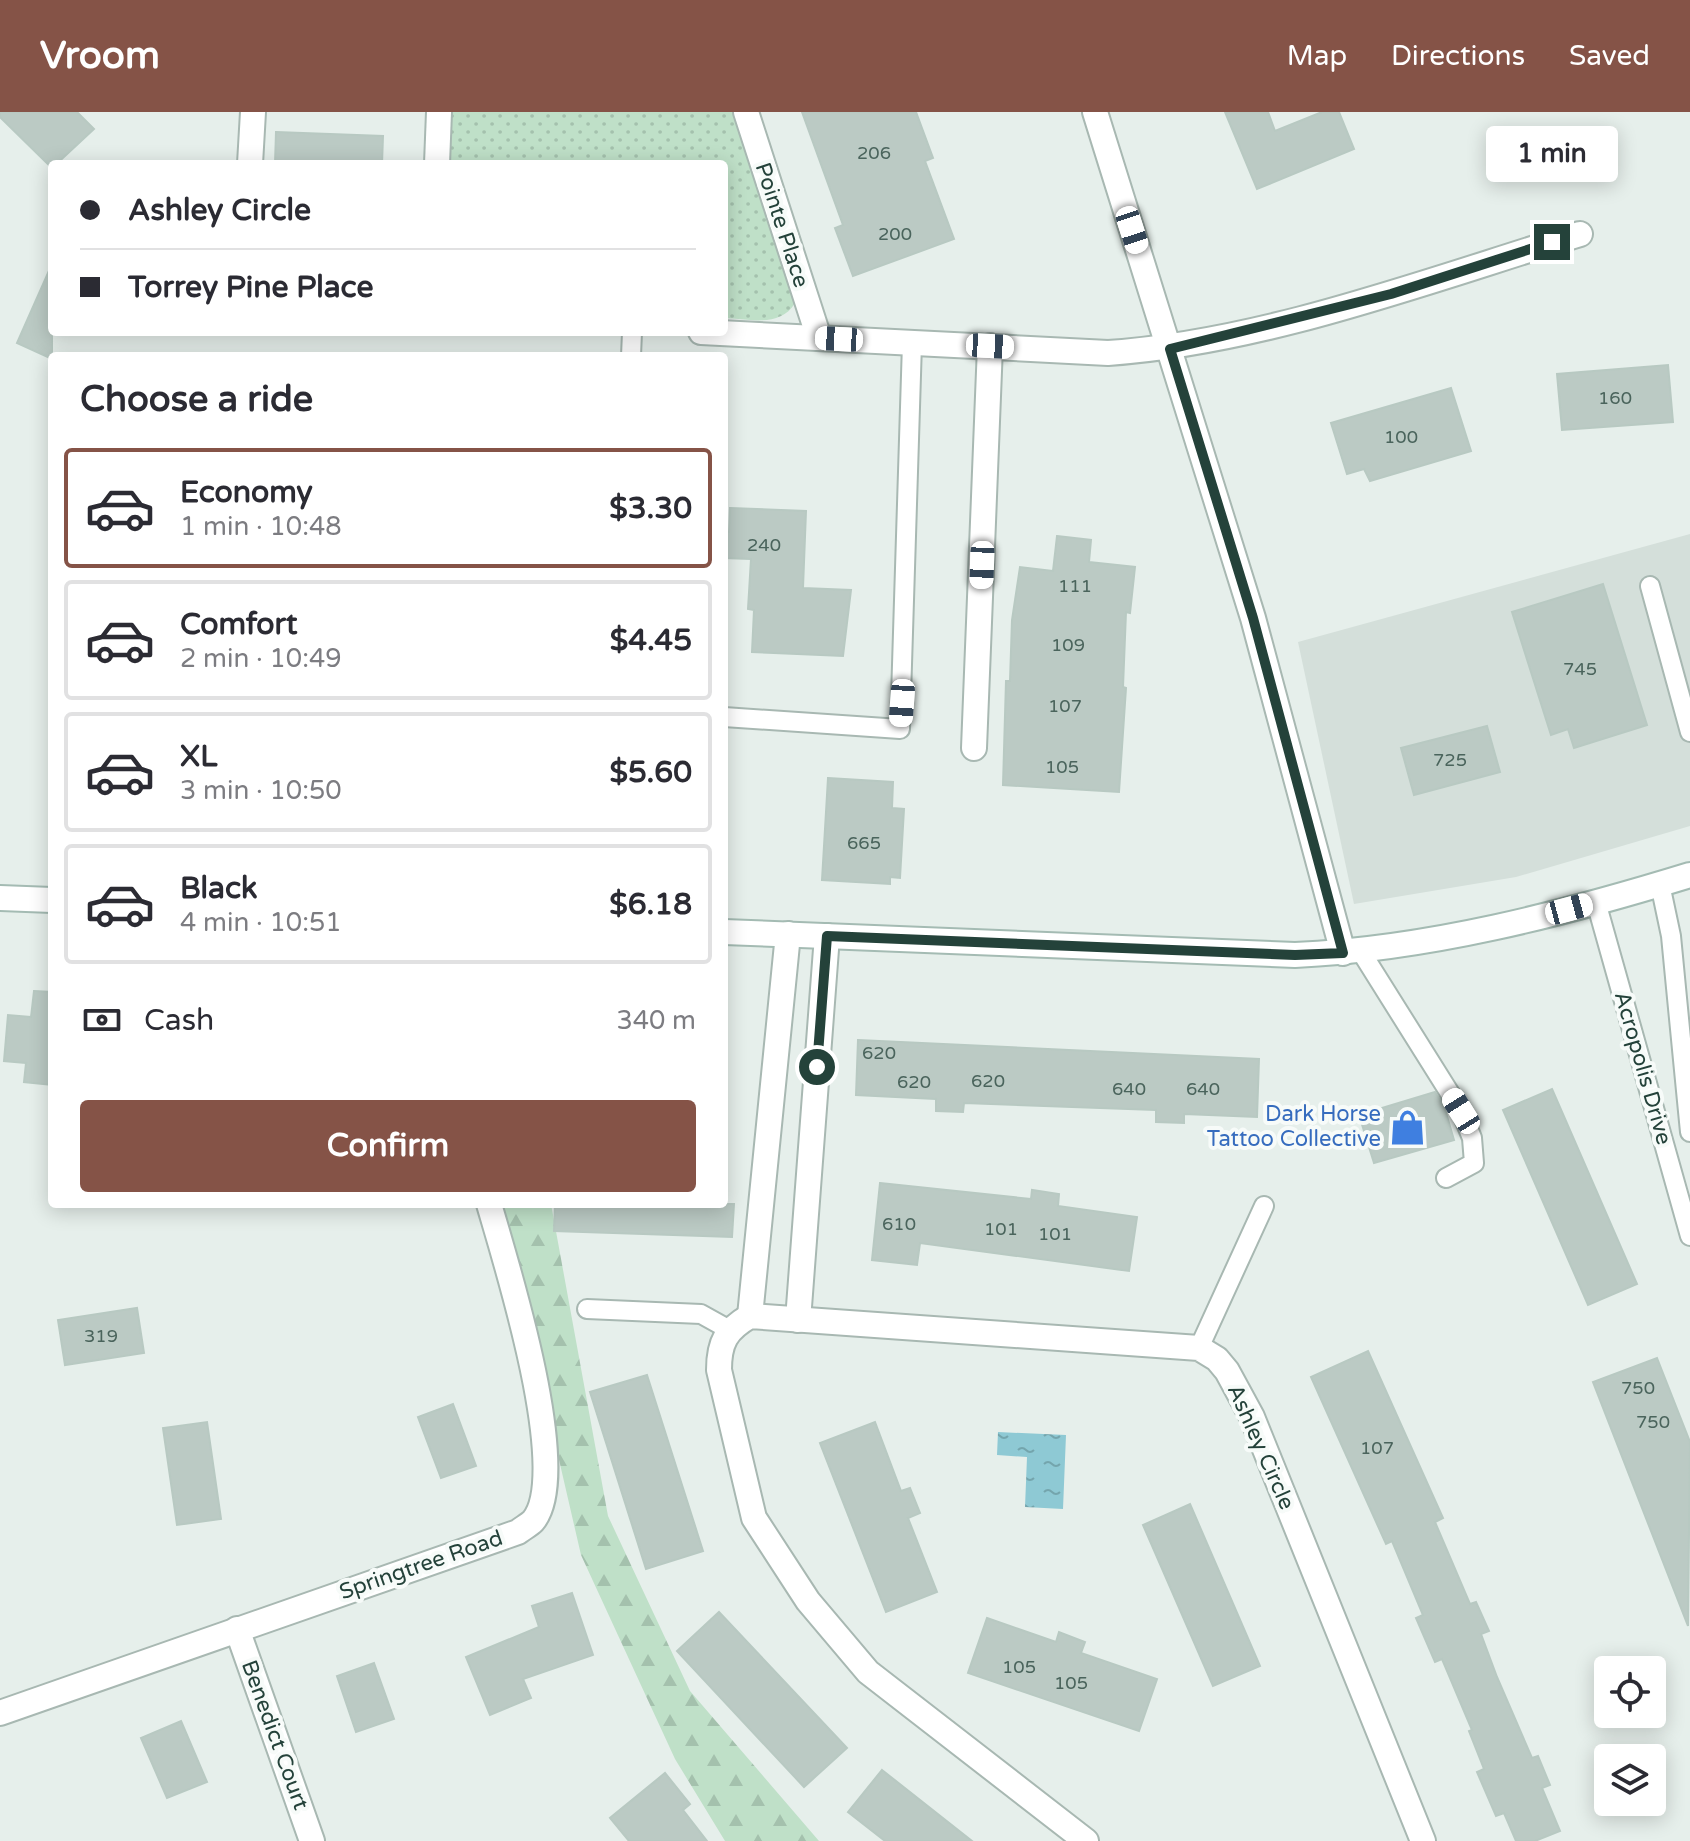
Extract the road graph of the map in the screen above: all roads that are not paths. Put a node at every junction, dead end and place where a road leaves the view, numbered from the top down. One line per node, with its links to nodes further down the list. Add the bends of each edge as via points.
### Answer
1 (253, 112): 5 (street)
2 (439, 112): 6 (street)
3 (746, 112): 9 (street, Pointe Place)
4 (1095, 112): 12 (street)
5 (250, 160)
6 (437, 160)
7 (1580, 234): 12 (street, via 1391,294)
8 (728, 333): 9 (street)
9 (819, 338): 10 (street)
10 (912, 343): 11 (street); 14 (lane, via 900,729)
11 (990, 346): 12 (street, via 1108,353); 16 (street)
12 (1170, 349): 25 (street)
13 (1650, 586): 15 (lane)
14 (728, 717)
15 (1690, 732)
16 (974, 748)
17 (1690, 875): 18 (street)
18 (1660, 884): 21 (street); 26 (lane, Acropolis Drive, via 1671,936)
19 (0, 898): 20 (street)
20 (48, 900)
21 (1596, 902): 25 (street, via 1514,923); 31 (lane, Acropolis Drive)
22 (728, 932): 23 (street)
23 (788, 934): 24 (street); 33 (street)
24 (827, 936): 25 (street, via 1295,955); 34 (street)
25 (1352, 952): 27 (lane, via 1461,1111 1472,1138 1474,1163)
26 (1690, 1132)
27 (1446, 1178)
28 (1264, 1206): 36 (lane)
29 (490, 1208): 37 (street, Springtree Road, via 545,1423 545,1484 535,1519 518,1532)
30 (1690, 1228): 31 (lane, Acropolis Drive)
31 (1690, 1235)
32 (587, 1309): 35 (lane, via 701,1314)
33 (750, 1316): 34 (street); 35 (street)
34 (798, 1320): 36 (street)
35 (728, 1329): 40 (street, via 719,1350 719,1370 754,1518 808,1601 868,1672)
36 (1199, 1348): 41 (street, Ashley Circle, via 1227,1371 1252,1417)
37 (237, 1629): 38 (street, Springtree Road); 39 (street, Benedict Court)
38 (0, 1713)
39 (312, 1841)
40 (1086, 1841)
41 (1423, 1841)

